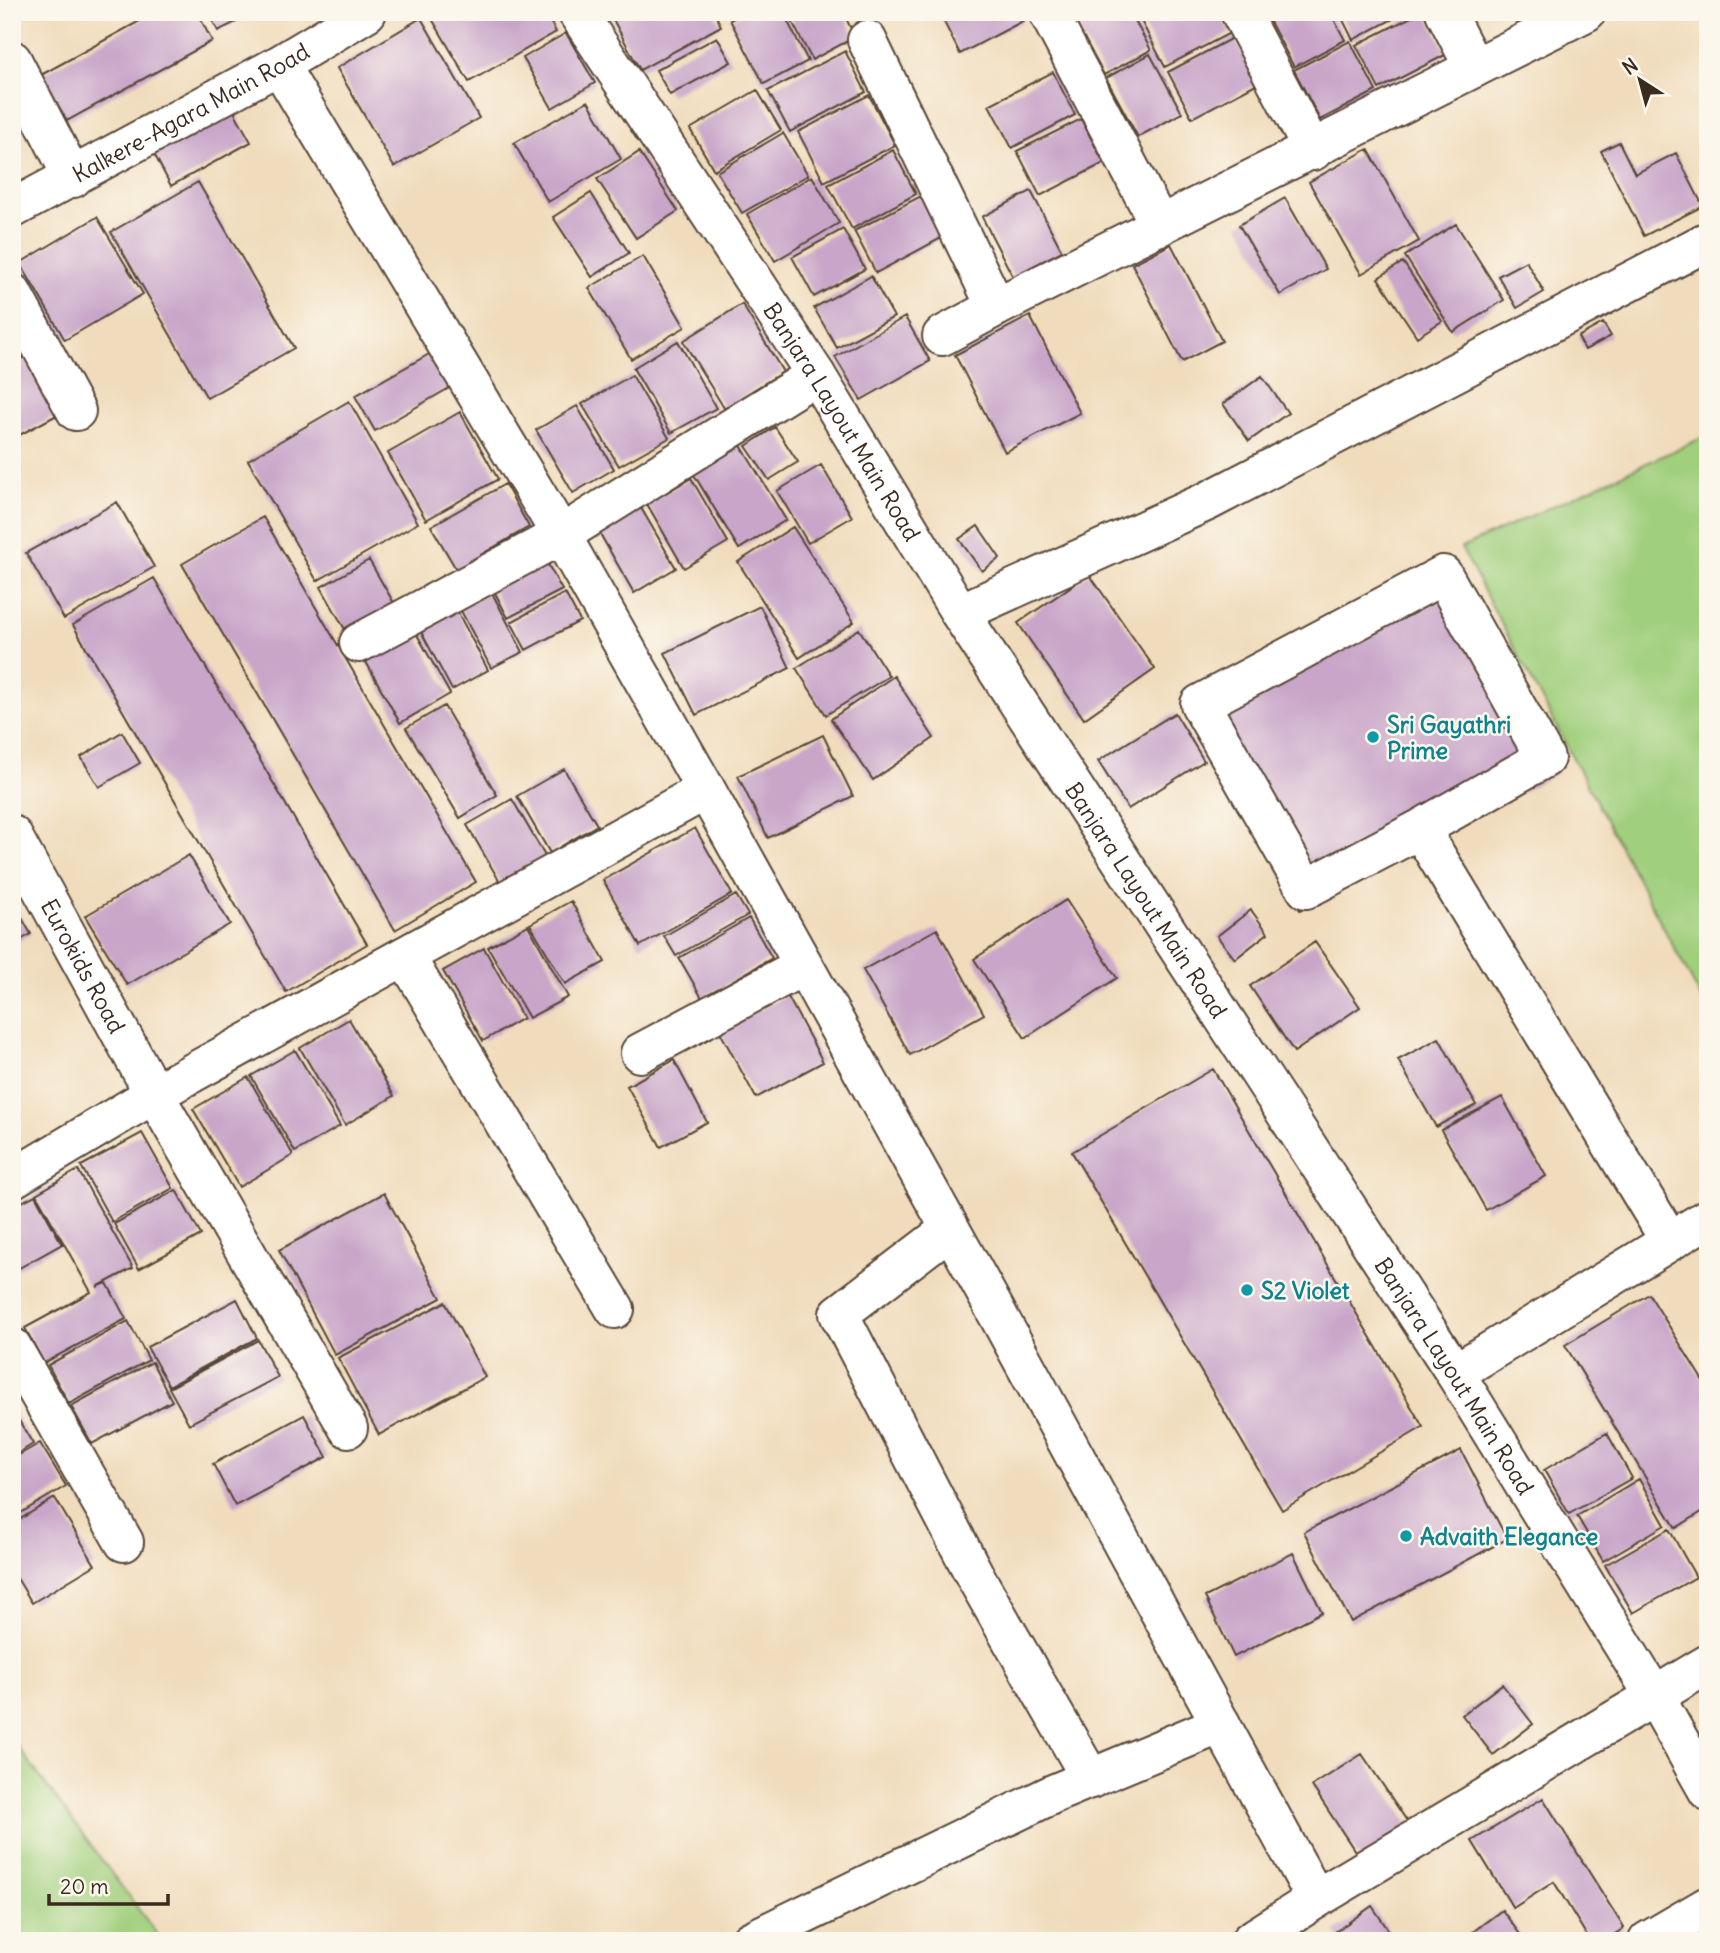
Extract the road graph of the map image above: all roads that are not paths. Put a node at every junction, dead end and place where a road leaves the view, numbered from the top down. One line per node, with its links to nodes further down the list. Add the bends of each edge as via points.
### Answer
1 (367, 12): 9 (street, Kalkere-Agara Main Road)
2 (577, 12): 19 (street, Banjara Layout Main Road)
3 (1048, 12): 14 (street)
4 (1241, 12): 11 (street)
5 (1445, 12): 10 (street)
6 (1586, 12): 10 (street)
7 (867, 40): 17 (street)
8 (12, 60): 12 (street)
9 (279, 65): 12 (street, Kalkere-Agara Main Road); 21 (street)
10 (1474, 68): 11 (street)
11 (1312, 151): 14 (street)
12 (73, 178): 13 (street, Kalkere-Agara Main Road)
13 (12, 209)
14 (1160, 226): 17 (street)
15 (1708, 241): 22 (street, via 1208,501)
16 (12, 293): 20 (street)
17 (996, 307): 18 (street)
18 (942, 336)
19 (816, 375): 21 (street); 22 (street, Banjara Layout Main Road)
20 (76, 411)
21 (561, 535): 23 (street); 24 (street)
22 (960, 613): 37 (street, Banjara Layout Main Road)
23 (359, 643)
24 (706, 790): 27 (street); 28 (street)
25 (1420, 829): 25 (street, via 1306,889 1200,704 1443,575 1545,758); 34 (street)
26 (12, 835): 30 (street, Eurokids Road)
27 (405, 956): 30 (street); 35 (street)
28 (803, 967): 29 (street); 33 (street)
29 (640, 1053)
30 (154, 1094): 31 (street); 38 (street, Eurokids Road)
31 (12, 1179)
32 (1708, 1218): 34 (street)
33 (950, 1229): 42 (street); 43 (street, via 839,1314 975,1576)
34 (1670, 1241): 37 (street)
35 (615, 1309)
36 (12, 1347): 39 (street)
37 (1455, 1373): 41 (street, Banjara Layout Main Road)
38 (348, 1428)
39 (124, 1542)
40 (1708, 1664): 41 (street)
41 (1655, 1697): 44 (street, Banjara Layout Main Road); 45 (street)
42 (1221, 1724): 43 (street); 45 (street)
43 (1091, 1779): 47 (street)
44 (1708, 1791)
45 (1317, 1899): 48 (street)
46 (1708, 1906): 49 (street)
47 (750, 1941)
48 (1250, 1941)
49 (1648, 1941)

